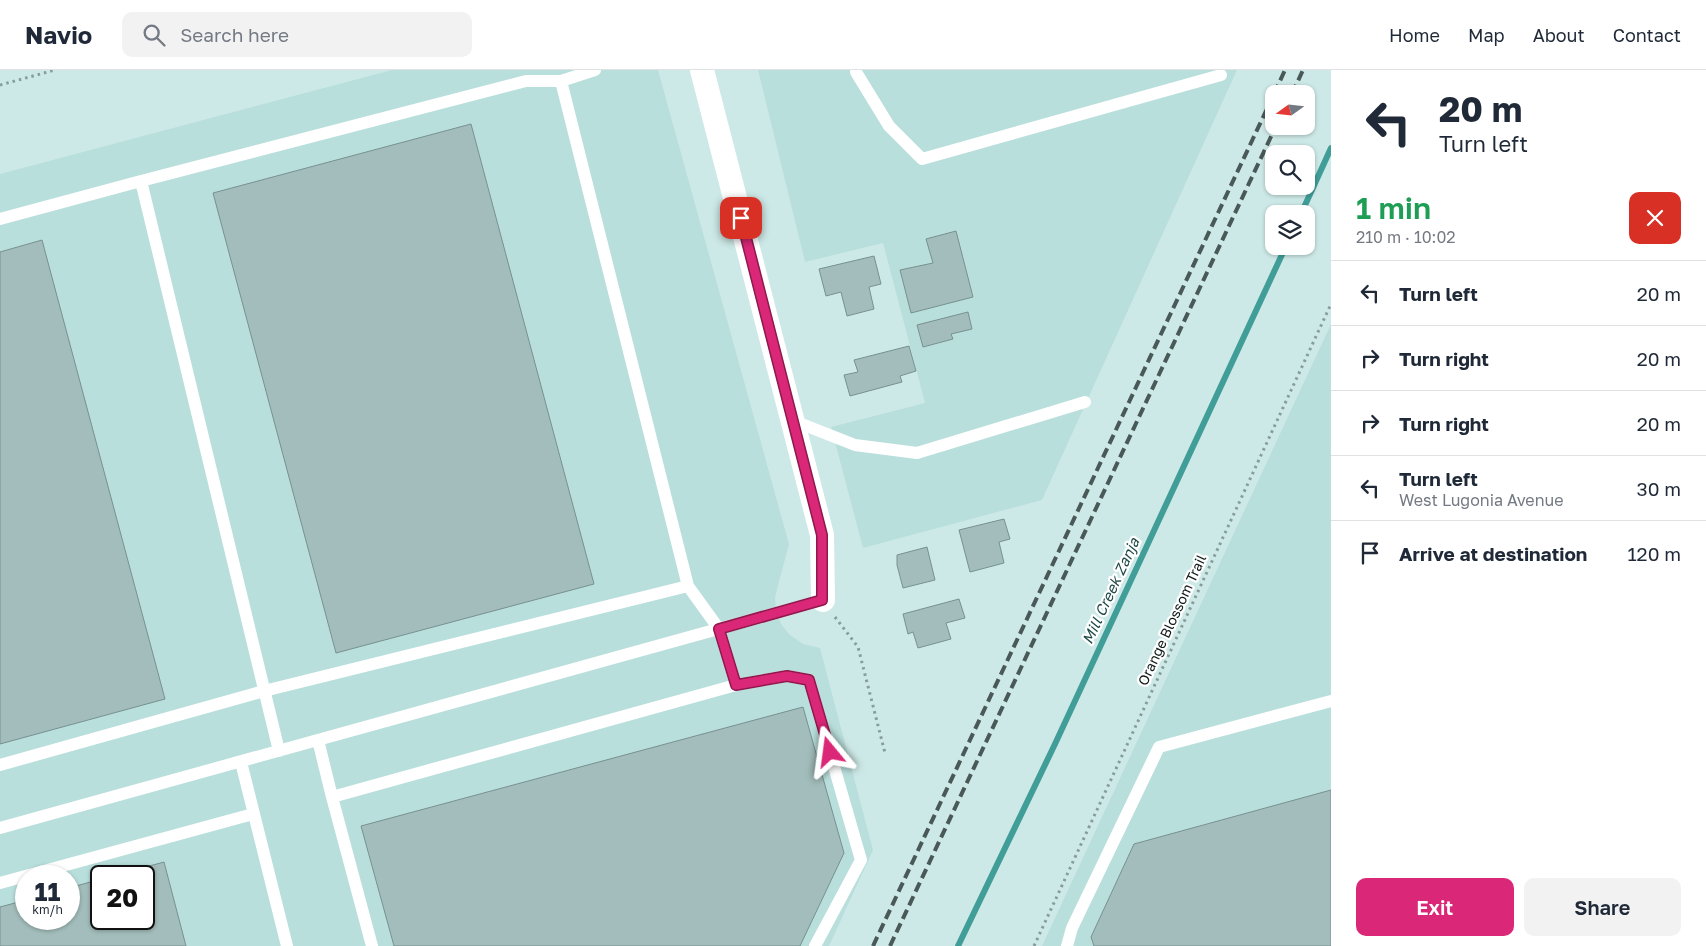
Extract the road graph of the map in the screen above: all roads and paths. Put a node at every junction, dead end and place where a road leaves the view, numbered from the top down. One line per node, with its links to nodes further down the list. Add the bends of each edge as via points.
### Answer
1 (55, 70): 7 (path)
2 (595, 70): 6 (lane)
3 (702, 70): 12 (street)
4 (858, 71): 5 (lane, via 889,126 922,159)
5 (1221, 75)
6 (561, 81): 8 (lane, via 526,81); 13 (lane)
7 (0, 84)
8 (141, 182): 9 (lane); 17 (lane)
9 (0, 219)
10 (1331, 304): 31 (path, Orange Blossom Trail)
11 (1085, 402): 12 (lane, via 917,453 855,444)
12 (794, 421): 14 (street, via 822,535)
13 (688, 586): 15 (lane); 17 (lane)
14 (822, 600): 15 (lane); 21 (path, via 858,647)
15 (719, 629): 16 (lane); 19 (lane)
16 (736, 685): 24 (lane); 30 (lane, via 787,676 809,680 861,860)
17 (264, 691): 20 (lane); 23 (lane)
18 (1331, 701): 32 (lane, via 1160,747 1072,928)
19 (318, 740): 20 (lane); 24 (lane)
20 (279, 751): 22 (lane)
21 (885, 753)
22 (241, 762): 25 (lane); 26 (lane)
23 (0, 765)
24 (332, 797): 29 (lane)
25 (253, 814): 27 (lane); 28 (lane)
26 (0, 828)
27 (0, 883)
28 (287, 946)
29 (372, 946)
30 (815, 946)
31 (1034, 946)
32 (1067, 946)

